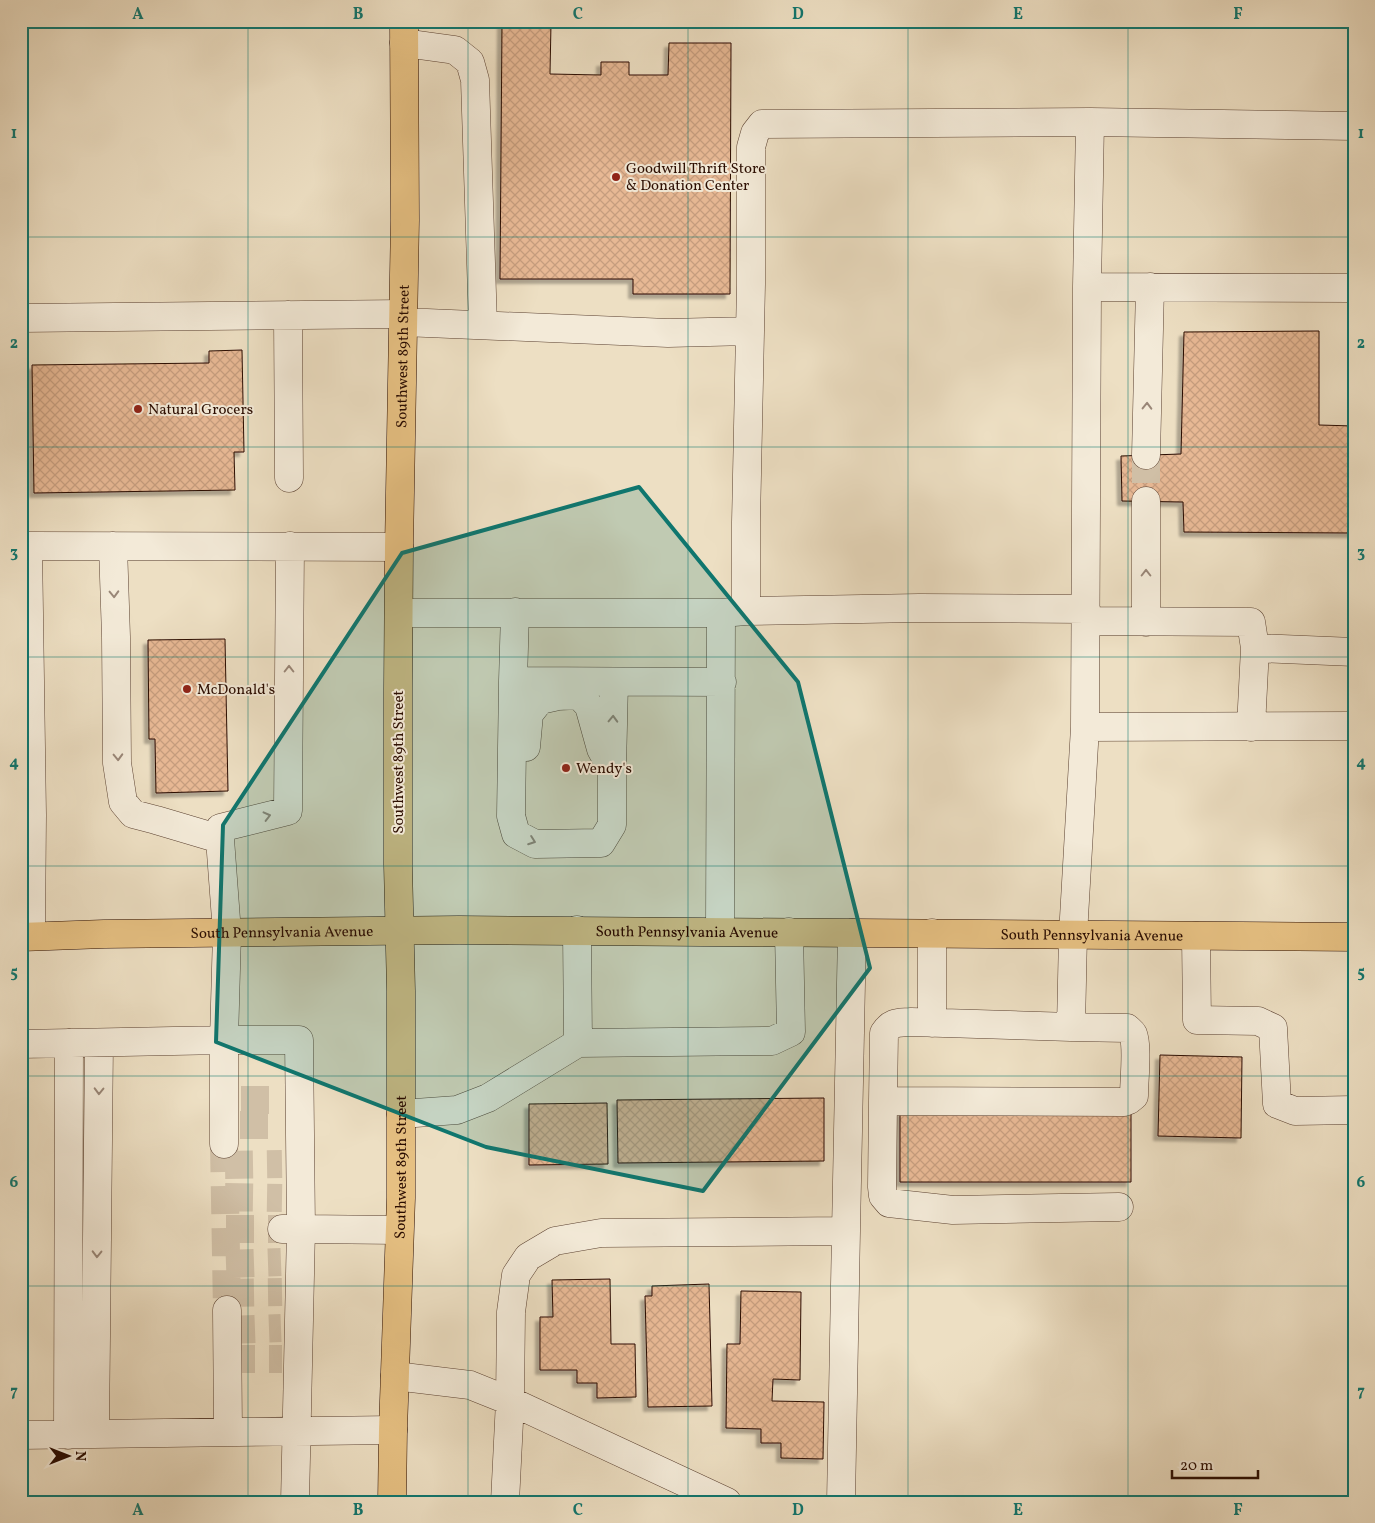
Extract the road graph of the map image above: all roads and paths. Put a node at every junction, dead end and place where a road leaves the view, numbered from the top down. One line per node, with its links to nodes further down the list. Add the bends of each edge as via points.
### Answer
1 (404, 32): 9 (main road, Southwest 89th Street); 10 (lane, via 455,50 470,62 475,80)
2 (1090, 122): 3 (lane); 4 (lane); 11 (lane, via 762,124 755,132 751,147)
3 (1354, 126)
4 (1087, 287): 5 (lane); 22 (lane)
5 (1150, 287): 6 (lane); 12 (lane, one-way to 5)
6 (1354, 288)
7 (288, 315): 8 (lane); 9 (lane); 13 (lane)
8 (21, 318)
9 (403, 318): 10 (lane); 18 (main road, Southwest 89th Street)
10 (483, 325): 11 (lane, via 668,333)
11 (750, 331): 21 (lane, via 746,522)
12 (1146, 455)
13 (289, 478)
14 (1146, 501): 23 (lane, one-way to 14)
15 (25, 546): 16 (lane); 33 (lane)
16 (113, 546): 17 (lane); 35 (lane, one-way to 35, via 118,763 123,802 133,814)
17 (290, 546): 18 (lane); 35 (lane, one-way to 17, via 288,811)
18 (399, 546): 19 (main road, Southwest 89th Street)
19 (399, 612): 20 (lane); 36 (main road, Southwest 89th Street)
20 (515, 612): 21 (lane); 26 (lane)
21 (733, 612): 22 (lane, via 919,608); 28 (lane)
22 (1086, 615): 23 (lane); 30 (lane)
23 (1146, 622): 24 (lane, via 1250,622)
24 (1255, 648): 25 (lane); 31 (lane)
25 (1354, 652)
26 (513, 681): 27 (lane); 34 (lane)
27 (614, 682): 28 (lane); 32 (lane, one-way to 27)
28 (722, 682): 38 (lane)
29 (1354, 726): 31 (lane)
30 (1085, 727): 31 (lane); 43 (lane)
31 (1252, 727)
32 (612, 768): 34 (lane, one-way to 32, via 516,834 535,844 602,843 612,825); 34 (lane, via 600,749 589,706 579,695 540,700 528,714 523,798)
33 (27, 815): 45 (lane)
34 (511, 816)
35 (220, 834): 40 (lane)
36 (400, 930): 37 (main road, South Pennsylvania Avenue); 40 (main road, South Pennsylvania Avenue); 56 (main road, Southwest 89th Street)
37 (577, 930): 38 (main road, South Pennsylvania Avenue); 52 (lane)
38 (720, 931): 39 (main road, South Pennsylvania Avenue)
39 (789, 932): 41 (main road, South Pennsylvania Avenue); 52 (lane, via 791,1032 772,1041)
40 (227, 933): 45 (main road, South Pennsylvania Avenue); 49 (lane)
41 (852, 933): 42 (main road, South Pennsylvania Avenue); 61 (lane)
42 (932, 933): 43 (main road, South Pennsylvania Avenue); 47 (lane)
43 (1073, 935): 44 (main road, South Pennsylvania Avenue); 48 (lane)
44 (1196, 936): 46 (main road, South Pennsylvania Avenue); 55 (lane, via 1197,1020 1258,1021 1273,1028 1277,1104 1295,1111)
45 (26, 937)
46 (1354, 937)
47 (932, 1023): 48 (lane); 54 (lane, via 893,1023 884,1033)
48 (1071, 1027): 54 (lane, via 1127,1028 1133,1034 1134,1096 1124,1102)
49 (224, 1040): 50 (lane); 57 (lane); 59 (lane, via 299,1040 290,1112)
50 (99, 1042): 51 (lane); 68 (lane, one-way to 68)
51 (69, 1043): 53 (lane); 68 (lane)
52 (578, 1043): 56 (lane, via 488,1098 457,1110)
53 (21, 1044)
54 (883, 1101): 58 (lane, via 882,1188 889,1204 953,1210)
55 (1354, 1110)
56 (401, 1114): 60 (main road, Southwest 89th Street)
57 (231, 1119)
58 (1119, 1207)
59 (291, 1229): 60 (lane); 67 (lane, via 290,1328)
60 (399, 1230): 63 (main road, Southwest 89th Street)
61 (846, 1231): 64 (lane, via 601,1233 555,1241 528,1257 516,1274 511,1312); 75 (lane)
62 (227, 1310): 66 (lane)
63 (394, 1376): 64 (lane, via 470,1386); 65 (main road, Southwest 89th Street)
64 (510, 1401): 70 (lane); 73 (lane)
65 (393, 1430): 67 (lane); 72 (main road, Southwest 89th Street)
66 (228, 1432): 67 (lane); 68 (lane)
67 (297, 1432): 71 (lane)
68 (82, 1434): 69 (lane)
69 (21, 1435)
70 (702, 1496): 74 (lane)
71 (294, 1502)
72 (392, 1502)
73 (505, 1502)
74 (727, 1502)
75 (841, 1502)

